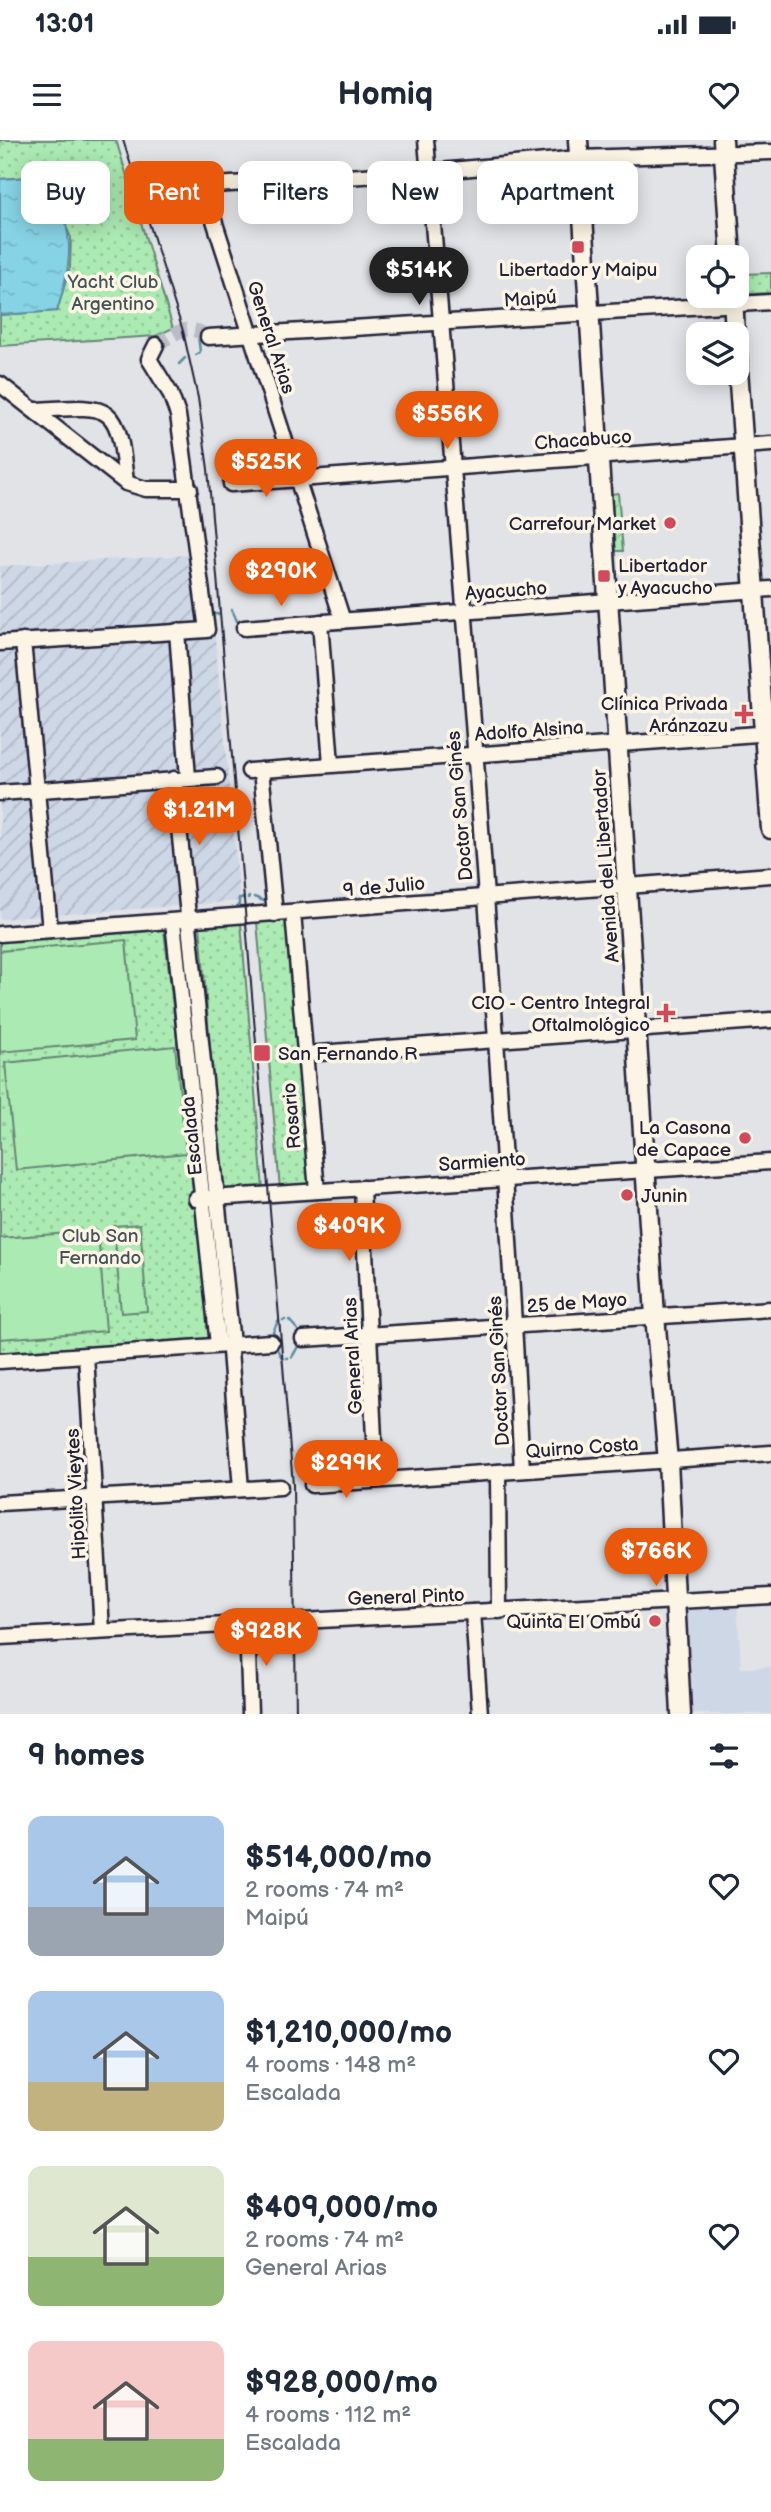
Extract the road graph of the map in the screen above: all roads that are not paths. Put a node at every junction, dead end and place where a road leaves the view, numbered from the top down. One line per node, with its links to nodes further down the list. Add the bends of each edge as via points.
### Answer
1 (426, 140): 5 (street, Doctor San Ginés)
2 (724, 147): 3 (street); 4 (street); 11 (main road)
3 (579, 149): 6 (street); 15 (main road, Avenida del Libertador)
4 (771, 152)
5 (428, 161)
6 (463, 167)
7 (367, 176): 8 (street)
8 (224, 185)
9 (215, 224): 17 (street, General Arias)
10 (433, 224): 16 (street, Doctor San Ginés)
11 (729, 245)
12 (749, 301): 13 (street, Maipú)
13 (771, 302)
14 (686, 305): 15 (street, Maipú)
15 (589, 314): 16 (street, Maipú); 25 (main road, Avenida del Libertador)
16 (441, 323): 17 (street, Maipú); 26 (street, Doctor San Ginés)
17 (250, 335): 18 (street, Maipú); 27 (street, General Arias)
18 (208, 337)
19 (156, 345): 30 (street, via 149,359 178,415)
20 (0, 384): 22 (street)
21 (739, 385): 24 (main road)
22 (36, 410): 28 (street); 28 (street, via 94,408 107,413 120,431)
23 (771, 444): 24 (street, Chacabuco)
24 (743, 446): 25 (street, Chacabuco); 31 (main road)
25 (599, 457): 26 (street, Chacabuco); 32 (main road, Avenida del Libertador)
26 (455, 468): 27 (street, Chacabuco); 33 (street, Doctor San Ginés)
27 (299, 479): 29 (street, Chacabuco); 34 (street, General Arias)
28 (126, 483): 30 (street, via 146,489)
29 (231, 484)
30 (190, 489): 37 (street, via 207,630)
31 (762, 590): 32 (street, Ayacucho); 40 (main road)
32 (610, 602): 33 (street, Ayacucho); 41 (main road, Avenida del Libertador)
33 (463, 612): 34 (street, Ayacucho); 42 (street, Doctor San Ginés)
34 (343, 621): 35 (street, Ayacucho)
35 (320, 622): 36 (street, Ayacucho); 43 (street)
36 (244, 628)
37 (177, 631): 38 (street); 45 (street, Escalada)
38 (23, 642): 39 (street); 46 (street)
39 (0, 643)
40 (768, 733): 41 (street, Adolfo Alsina); 48 (main road)
41 (618, 743): 42 (street, Adolfo Alsina); 50 (main road, Avenida del Libertador)
42 (474, 754): 43 (street, Adolfo Alsina); 51 (street, Doctor San Ginés)
43 (331, 764): 53 (street, Adolfo Alsina, via 255,771)
44 (217, 777): 45 (street)
45 (181, 778): 46 (street); 54 (street, Escalada)
46 (37, 790): 47 (street); 56 (street)
47 (0, 793)
48 (771, 829)
49 (771, 876): 50 (street, 9 de Julio)
50 (628, 887): 51 (street, 9 de Julio); 59 (main road, Avenida del Libertador)
51 (486, 896): 52 (street, 9 de Julio); 60 (street, Doctor San Ginés)
52 (293, 913): 53 (street, 9 de Julio); 61 (street, Rosario)
53 (275, 914): 54 (street, 9 de Julio)
54 (189, 919): 55 (street, 9 de Julio); 67 (street, Escalada)
55 (173, 922): 56 (street, 9 de Julio); 67 (street, Escalada)
56 (50, 930): 57 (street, 9 de Julio)
57 (0, 934)
58 (771, 1020): 59 (street)
59 (637, 1029): 60 (street); 63 (main road, Avenida del Libertador)
60 (498, 1038): 61 (street); 64 (street, Doctor San Ginés)
61 (305, 1054): 66 (street, Rosario)
62 (771, 1162): 63 (street, Sarmiento)
63 (646, 1170): 64 (street, Sarmiento); 69 (main road, Avenida del Libertador)
64 (507, 1178): 65 (street, Sarmiento); 70 (street, Doctor San Ginés)
65 (362, 1188): 66 (street, Sarmiento); 71 (street, General Arias)
66 (317, 1191): 67 (street, Sarmiento)
67 (205, 1198): 74 (street, Escalada)
68 (771, 1309): 69 (street, 25 de Mayo)
69 (655, 1316): 70 (street, 25 de Mayo); 78 (main road, Avenida del Libertador)
70 (514, 1326): 71 (street, 25 de Mayo); 79 (street, Doctor San Ginés)
71 (372, 1335): 72 (street, 25 de Mayo); 81 (street, General Arias)
72 (303, 1339)
73 (271, 1342): 74 (street)
74 (225, 1345): 75 (street); 84 (street, Escalada, via 230,1351)
75 (86, 1355): 76 (street); 85 (street, Hipólito Vieytes)
76 (0, 1361)
77 (771, 1453): 78 (street, Quirno Costa)
78 (668, 1461): 79 (street, Quirno Costa); 88 (main road, Avenida del Libertador)
79 (522, 1470): 80 (street, Quirno Costa)
80 (498, 1472): 81 (street, Quirno Costa); 89 (street, Doctor San Ginés)
81 (376, 1480): 82 (street, Quirno Costa)
82 (312, 1485)
83 (280, 1487): 84 (street)
84 (241, 1489): 85 (street)
85 (95, 1498): 86 (street); 92 (street, Hipólito Vieytes)
86 (0, 1503)
87 (771, 1596): 88 (street, General Pinto)
88 (676, 1601): 89 (street, General Pinto); 96 (main road, Avenida del Libertador)
89 (499, 1611): 90 (street, General Pinto)
90 (473, 1612): 91 (street, General Pinto); 95 (street)
91 (247, 1623): 92 (street, General Pinto); 94 (street)
92 (102, 1631): 93 (street, General Pinto)
93 (0, 1637)
94 (250, 1714)
95 (480, 1714)
96 (681, 1714)

